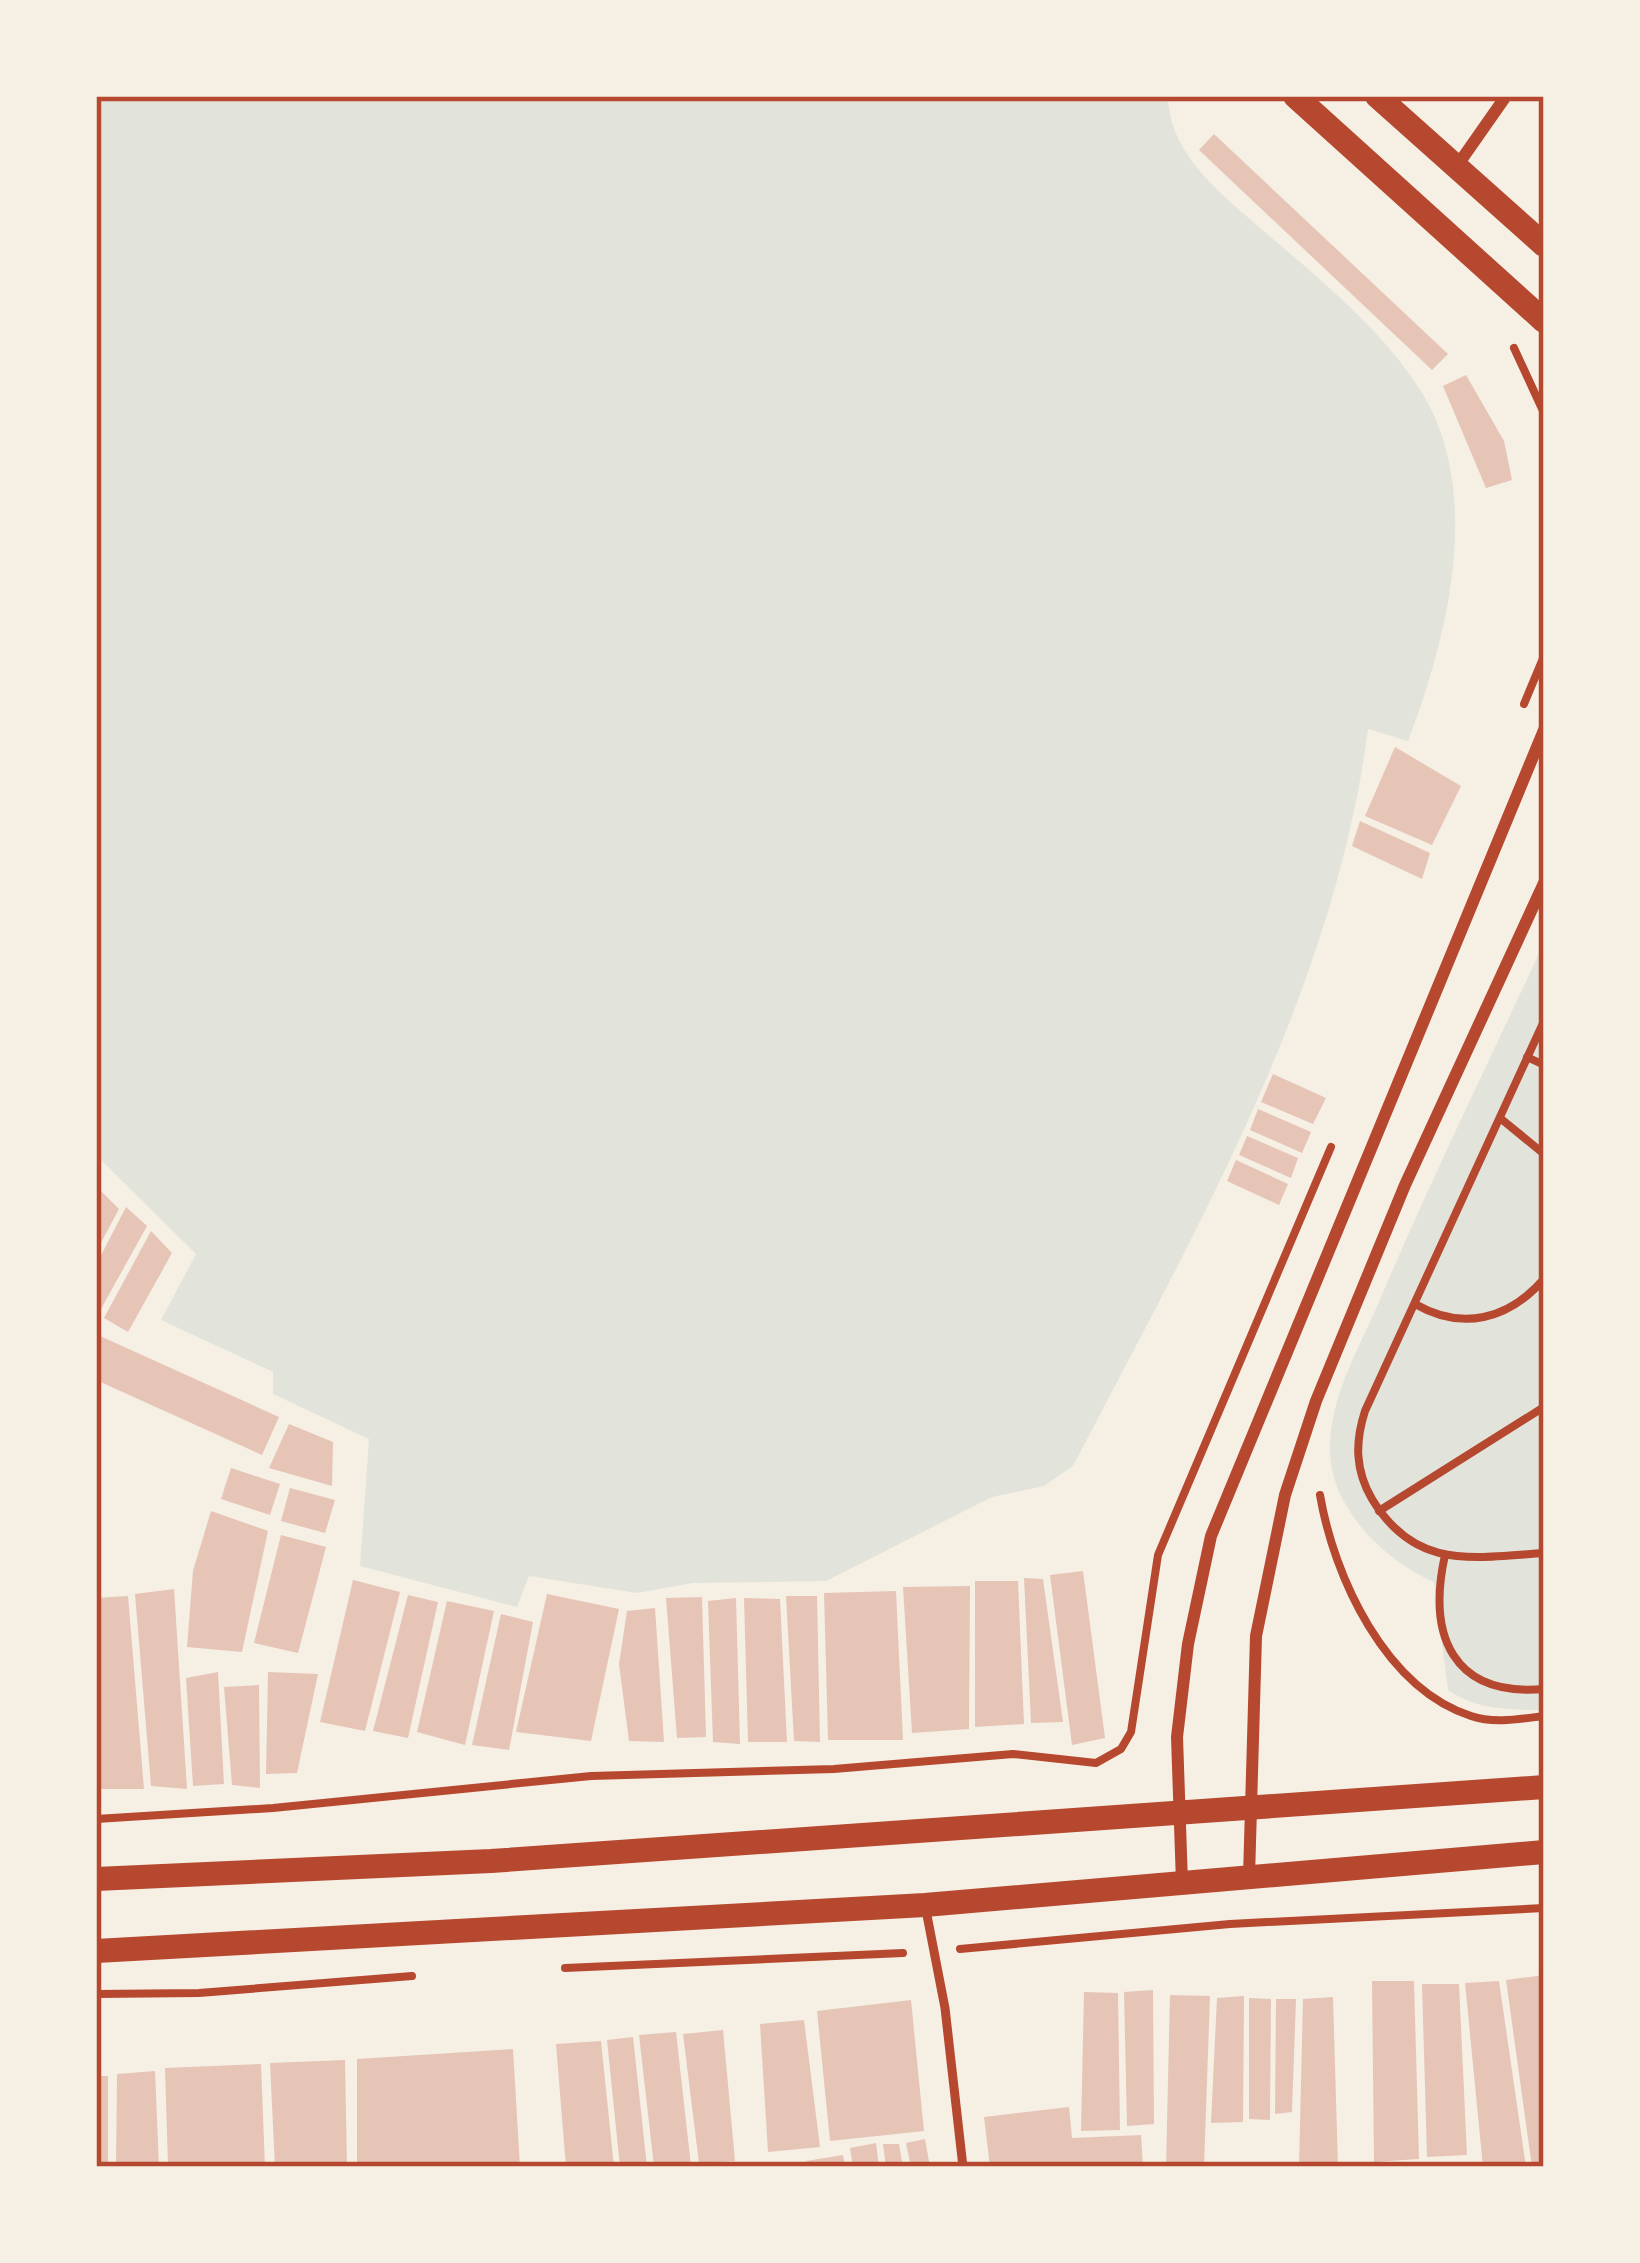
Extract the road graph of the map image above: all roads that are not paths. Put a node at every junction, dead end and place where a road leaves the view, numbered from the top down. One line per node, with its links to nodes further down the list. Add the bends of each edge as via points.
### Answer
1 (1295, 96): 6 (main road)
2 (1377, 96): 4 (main road)
3 (1506, 96): 4 (street)
4 (1457, 167): 5 (main road)
5 (1544, 244)
6 (1544, 321)
7 (1544, 730): 11 (street, via 1210,1536 1181,1688)
8 (1544, 883): 10 (street, via 1405,1184 1296,1460 1256,1636)
9 (1544, 1787): 10 (main road)
10 (1248, 1808): 11 (main road); 13 (street)
11 (1179, 1812): 14 (main road, via 491,1862); 15 (street)
12 (1544, 1852): 13 (main road)
13 (1250, 1878): 15 (main road)
14 (96, 1879)
15 (1182, 1883): 16 (main road)
16 (925, 1905): 17 (main road); 18 (lane)
17 (96, 1951)
18 (963, 2167)

